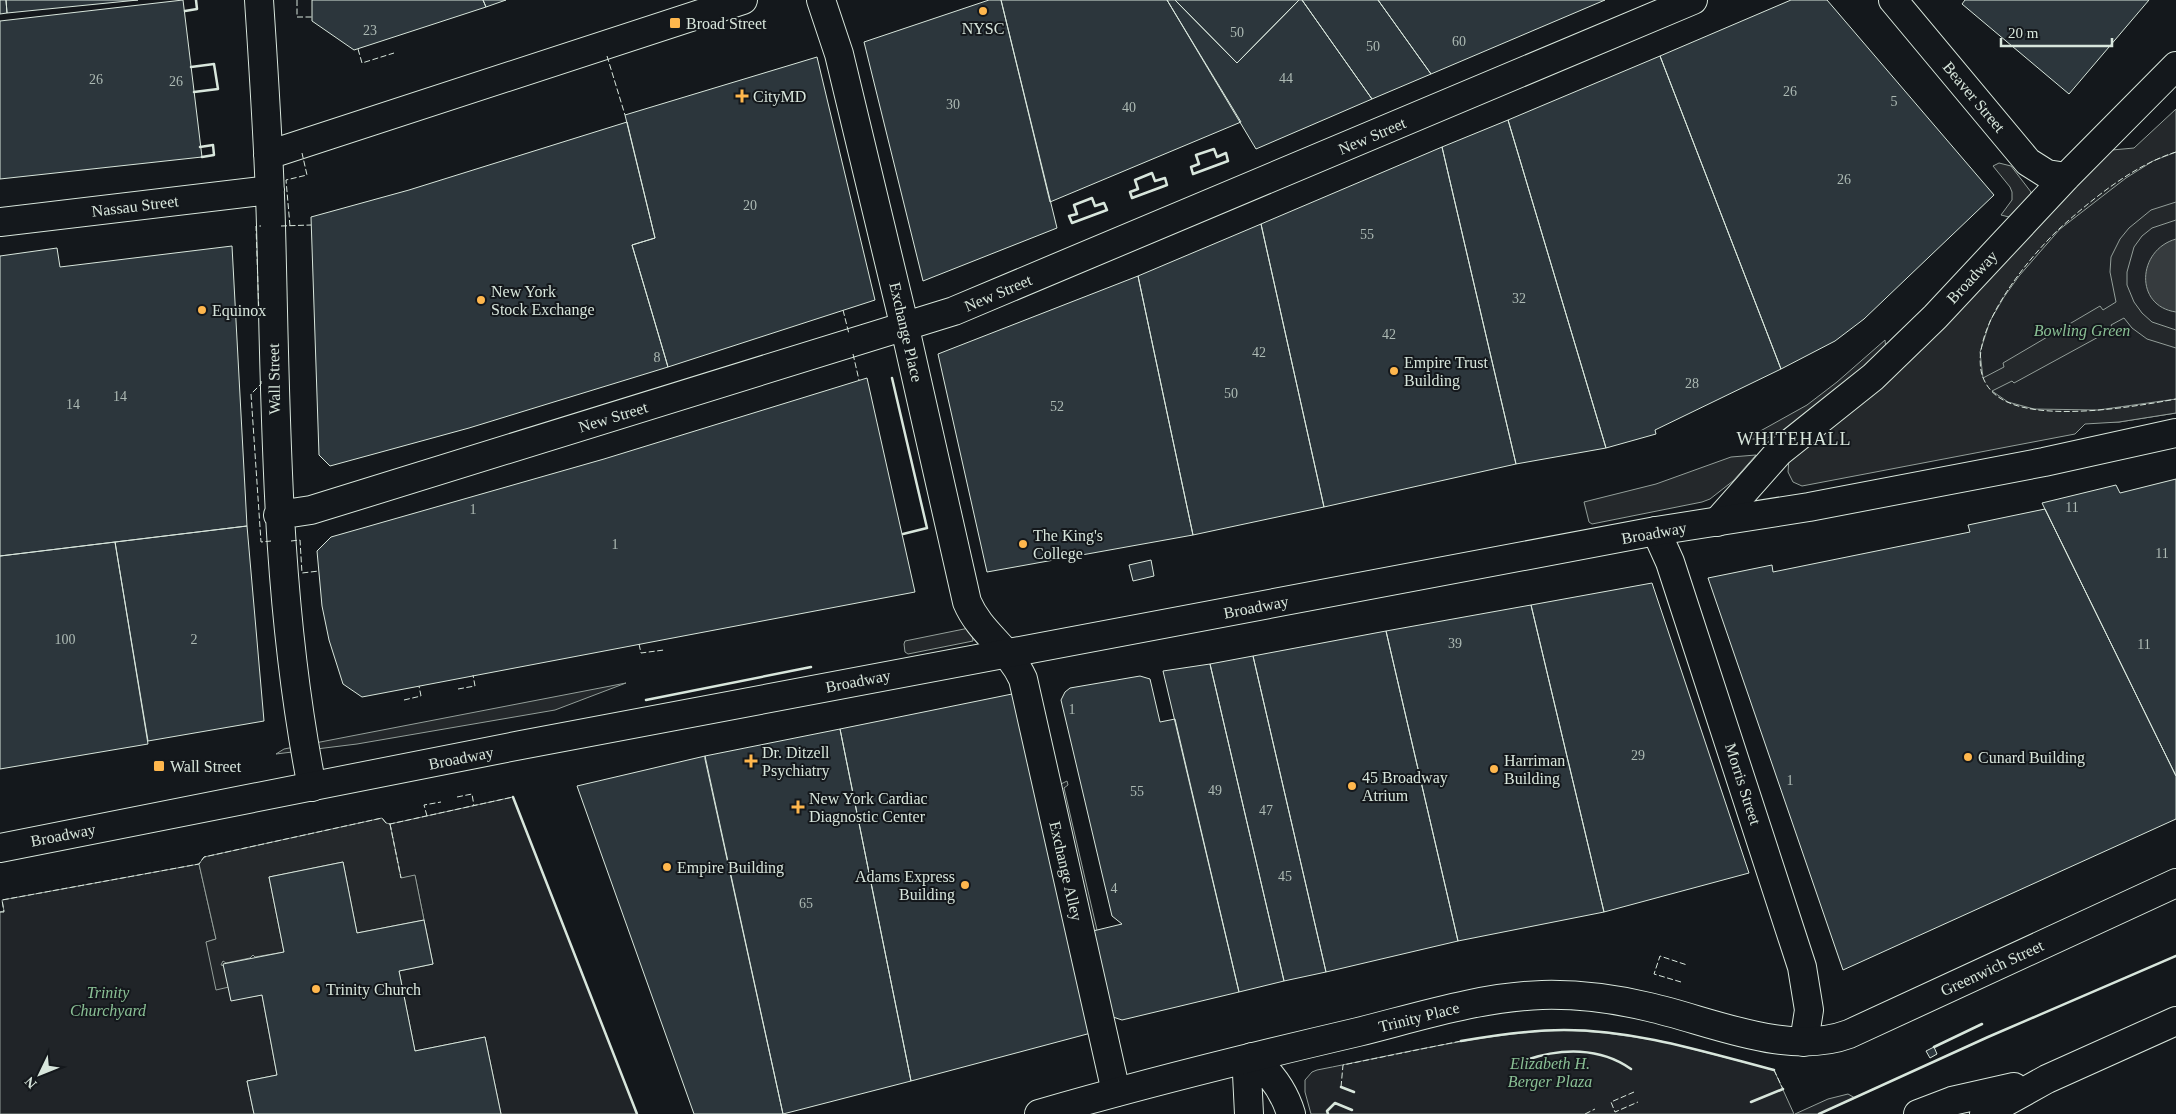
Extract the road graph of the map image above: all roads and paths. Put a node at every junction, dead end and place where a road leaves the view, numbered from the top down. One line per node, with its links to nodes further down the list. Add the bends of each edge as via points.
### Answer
1 (260, 0): 7 (main road, Wall Street)
2 (743, 0): 7 (main road)
3 (820, 0): 11 (main road, Exchange Place, via 839,54)
4 (1693, 0): 11 (main road, New Street, via 954,311)
5 (1893, 0): 8 (main road, Beaver Street, via 2028,162 2047,174)
6 (2176, 66): 8 (main road, Broadway)
7 (268, 155): 9 (main road, Wall Street)
8 (2066, 177): 14 (main road, Broadway, via 1935,317 1873,377 1779,452)
9 (270, 190): 10 (main road, Nassau Street); 13 (main road, Wall Street)
10 (0, 222)
11 (905, 328): 13 (main road, New Street, via 311,510); 16 (main road, Exchange Place, via 967,602 988,634)
12 (2176, 433): 14 (main road, Broadway, via 2044,462)
13 (278, 515): 17 (main road, Wall Street, via 292,672)
14 (1717, 522): 15 (main road, Broadway)
15 (1656, 531): 16 (main road, Broadway); 21 (main road, Morris Street, via 1673,571 1802,967 1809,1010)
16 (1008, 653): 17 (main road, Broadway); 24 (main road, Exchange Alley, via 1023,680)
17 (312, 787): 18 (main road, Broadway)
18 (0, 848)
19 (2176, 883): 21 (main road, Greenwich Street, via 1848,1034 1827,1041)
20 (2176, 1021): 23 (main road)
21 (1804, 1042): 22 (main road, Trinity Place, via 1757,1035 1618,1001 1587,996 1541,995 1471,1005)
22 (1252, 1057): 24 (main road, Trinity Place); 26 (main road, via 1247,1074); 27 (main road, via 1277,1082)
23 (2047, 1079): 28 (main road, via 1952,1101); 29 (main road)
24 (1116, 1092): 25 (main road, Trinity Place)
25 (1039, 1114)
26 (1249, 1114)
27 (1291, 1114)
28 (1918, 1114)
29 (1984, 1114)

